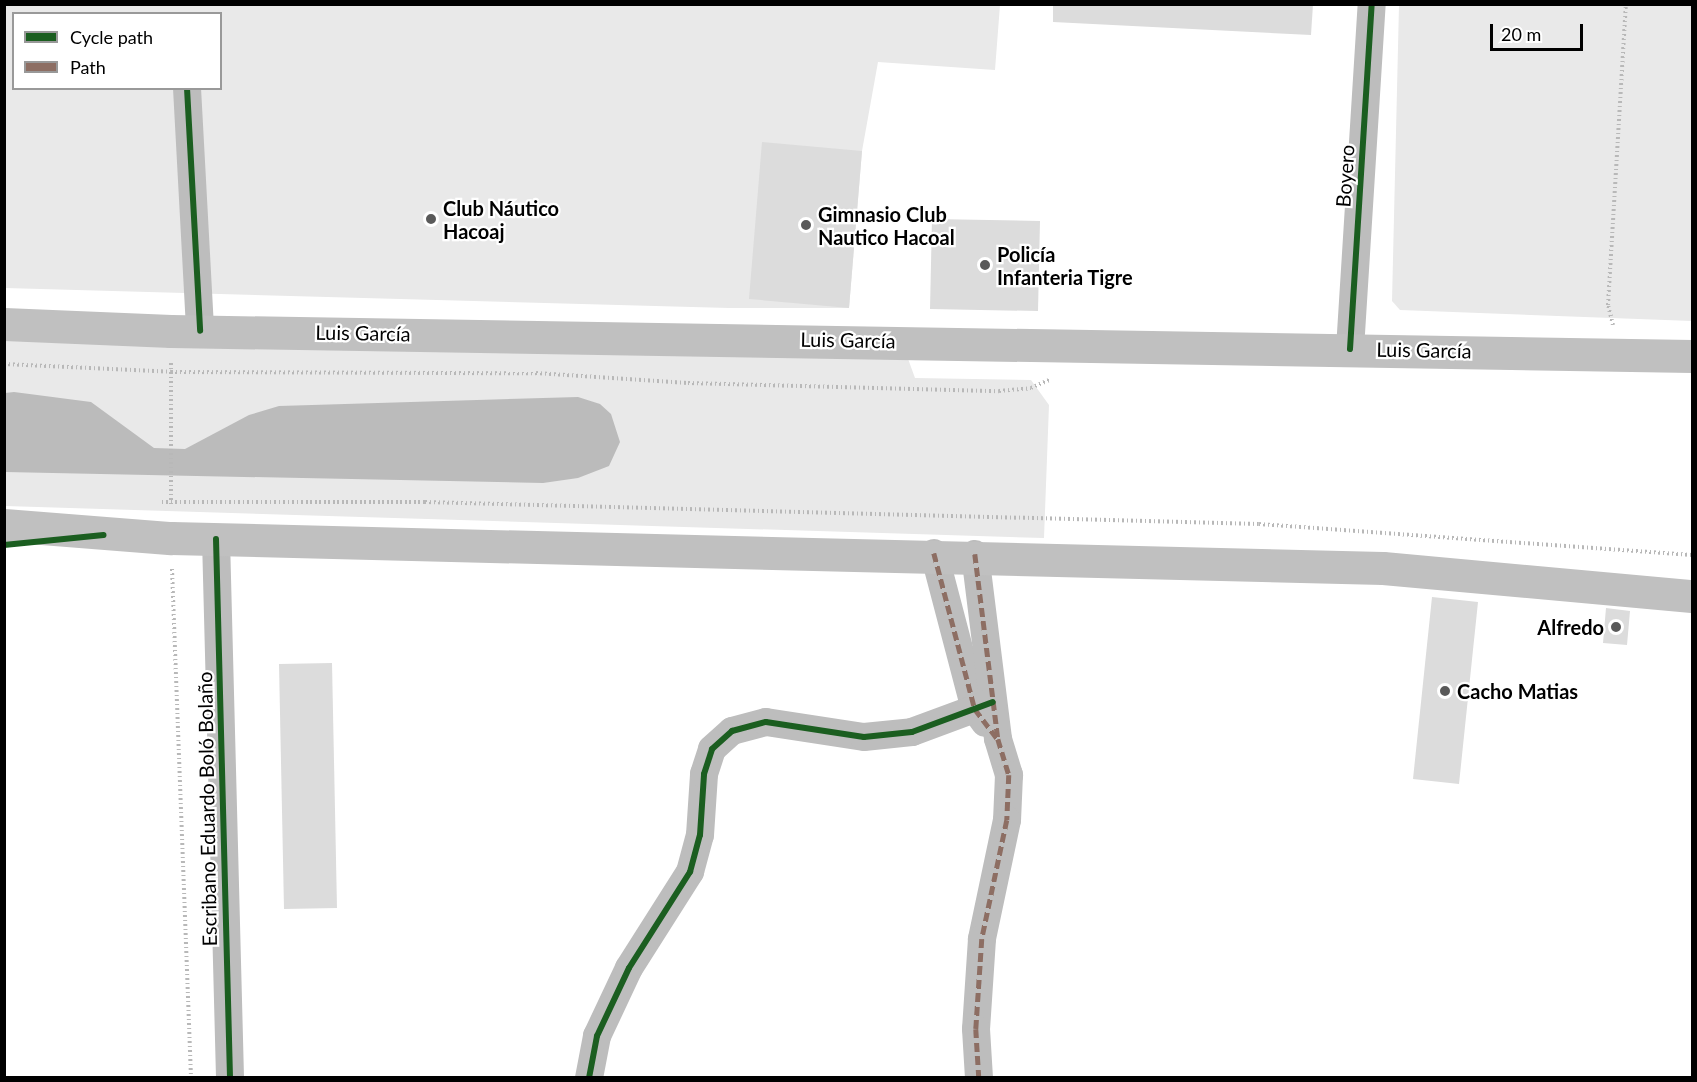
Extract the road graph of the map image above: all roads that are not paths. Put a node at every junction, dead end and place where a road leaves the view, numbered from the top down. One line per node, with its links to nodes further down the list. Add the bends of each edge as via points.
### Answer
1 (1372, 4): 5 (street, Boyero)
2 (187, 90): 4 (street)
3 (4, 324): 4 (main road, Luis García)
4 (186, 331): 5 (main road, Luis García)
5 (1350, 349): 6 (main road, Luis García)
6 (1692, 356)
7 (4, 525): 8 (main road)
8 (104, 535): 9 (main road); 10 (main road)
9 (216, 539): 11 (main road); 15 (street, Escribano Eduardo Boló Bolaño)
10 (4, 545)
11 (934, 553): 12 (main road); 14 (street)
12 (975, 554): 13 (main road, via 1383,568); 14 (street)
13 (1692, 596)
14 (984, 706): 16 (street, via 912,732 864,737 766,722 732,731 712,749 704,774 700,835 690,872 629,968 597,1036); 17 (street, via 1009,775 1007,820 982,939 976,1029)
15 (230, 1077)
16 (589, 1077)
17 (979, 1077)

